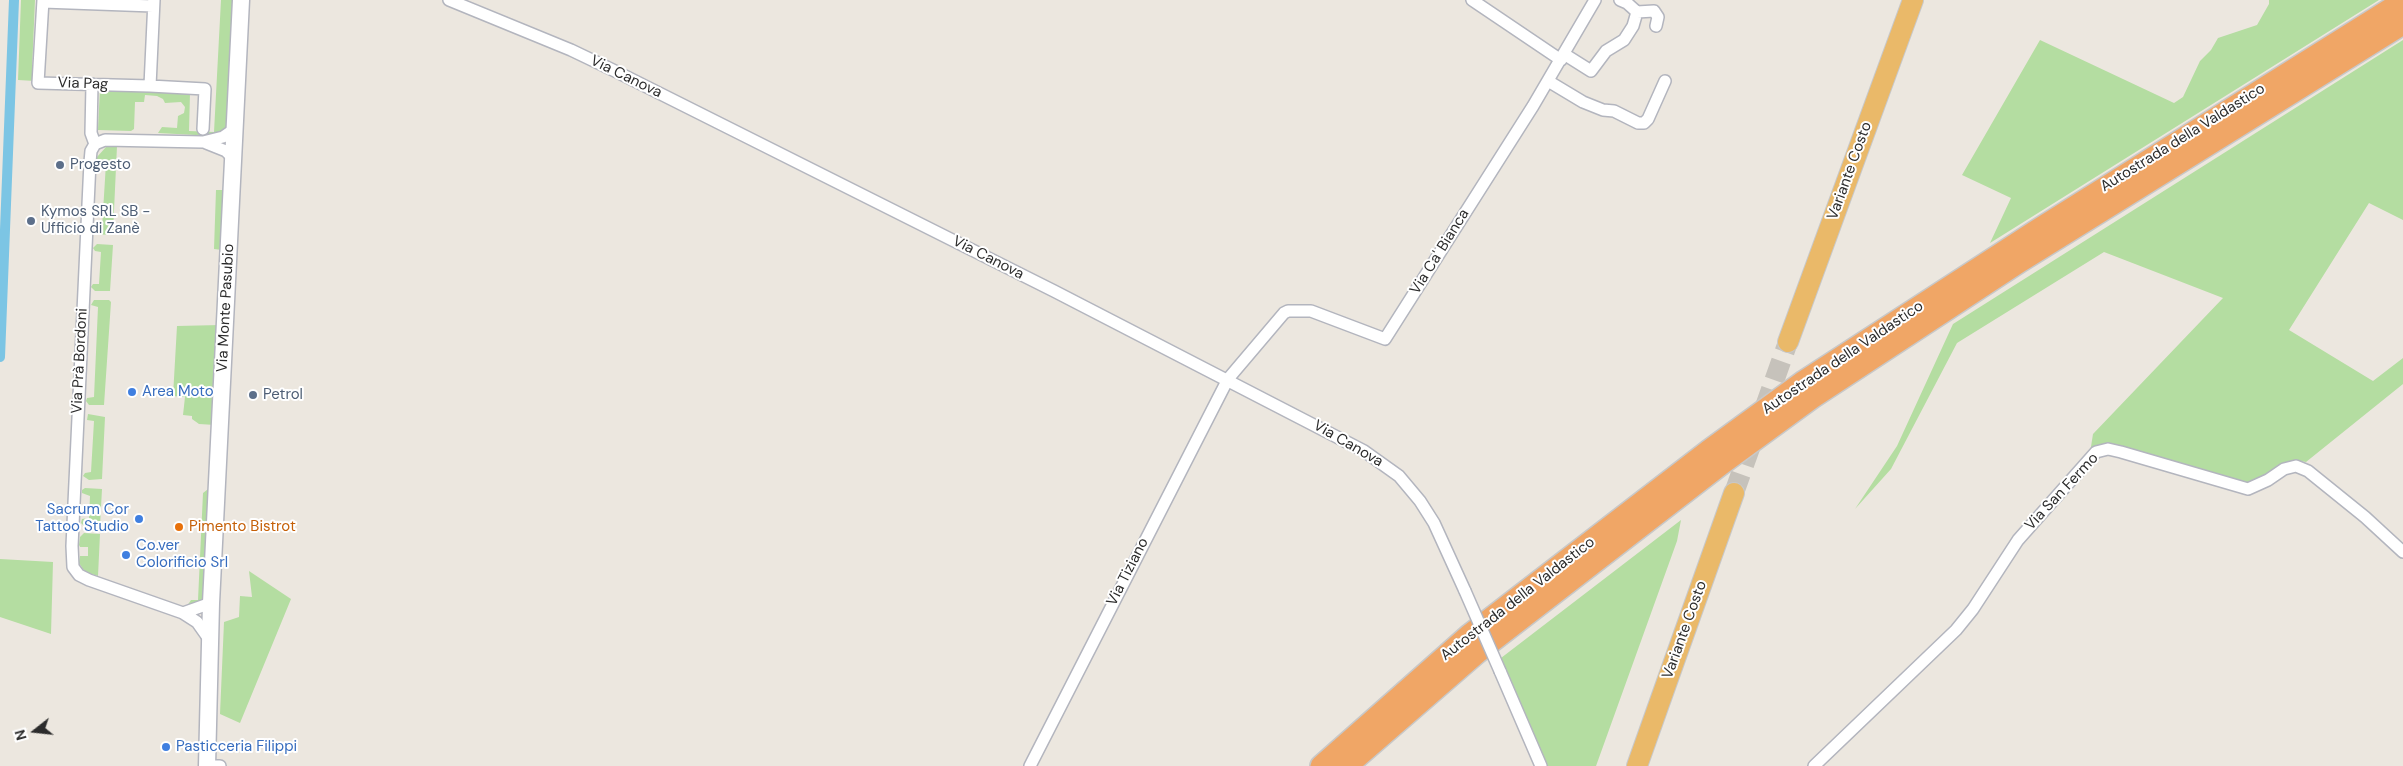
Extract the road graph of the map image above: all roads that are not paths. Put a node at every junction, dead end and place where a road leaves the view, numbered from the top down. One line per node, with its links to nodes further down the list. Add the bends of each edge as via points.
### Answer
1 (241, 0): 19 (main road, Via Monte Pasubio)
2 (449, 0): 25 (street, Via Canova, via 617,72)
3 (1472, 0): 14 (street)
4 (1604, 0): 9 (street)
5 (1620, 0): 11 (street)
6 (1913, 0): 24 (highway, Variante Costo)
7 (43, 1): 10 (street); 17 (street, Via Pag, via 38,82)
8 (2403, 1): 35 (highway, Autostrada della Valdastico, via 2036,230 1804,381 1469,635)
9 (1594, 2): 14 (street, Via Ca' Bianca)
10 (154, 3): 18 (street)
11 (1637, 12): 13 (street, via 1654,11 1658,17); 14 (street, via 1624,40 1606,51 1591,71)
12 (2403, 24): 36 (highway, Autostrada della Valdastico, via 2020,261 1812,398 1477,652)
13 (1656, 26)
14 (1563, 57): 16 (street, Via Ca' Bianca)
15 (1665, 81): 16 (street, via 1644,123 1583,102)
16 (1548, 82): 25 (street, Via Ca' Bianca, via 1385,339 1312,311 1288,311)
17 (92, 84): 18 (street, Via Pag); 22 (street, via 91,133)
18 (150, 86): 20 (street, Via Pag, via 205,89)
19 (236, 128): 21 (street, via 223,137); 23 (main road, Via Monte Pasubio)
20 (203, 129)
21 (203, 142): 22 (street, via 105,140); 23 (street, via 226,151)
22 (95, 144): 29 (street, Via Prà Bordoni, via 90,162 72,567 79,576)
23 (234, 159): 28 (main road, Via Monte Pasubio)
24 (1788, 342)
25 (1228, 379): 34 (street, Via Tiziano); 37 (street, Via Canova, bridge, via 1364,450 1399,476 1420,501 1434,523)
26 (1734, 493): 38 (highway, Variante Costo)
27 (2403, 552): 39 (street, Via San Fermo, via 2308,471 2296,466 2248,489 2108,449 2096,452 2018,540 1956,630)
28 (211, 603): 29 (street); 30 (main road, Via Monte Pasubio)
29 (183, 612): 30 (street, Via Prà Bordoni, via 197,622)
30 (209, 638): 31 (main road, Via Monte Pasubio)
31 (207, 766)
32 (215, 766): 33 (street)
33 (220, 766)
34 (1030, 766)
35 (1320, 766)
36 (1347, 766)
37 (1541, 766)
38 (1637, 766)
39 (1814, 766)

